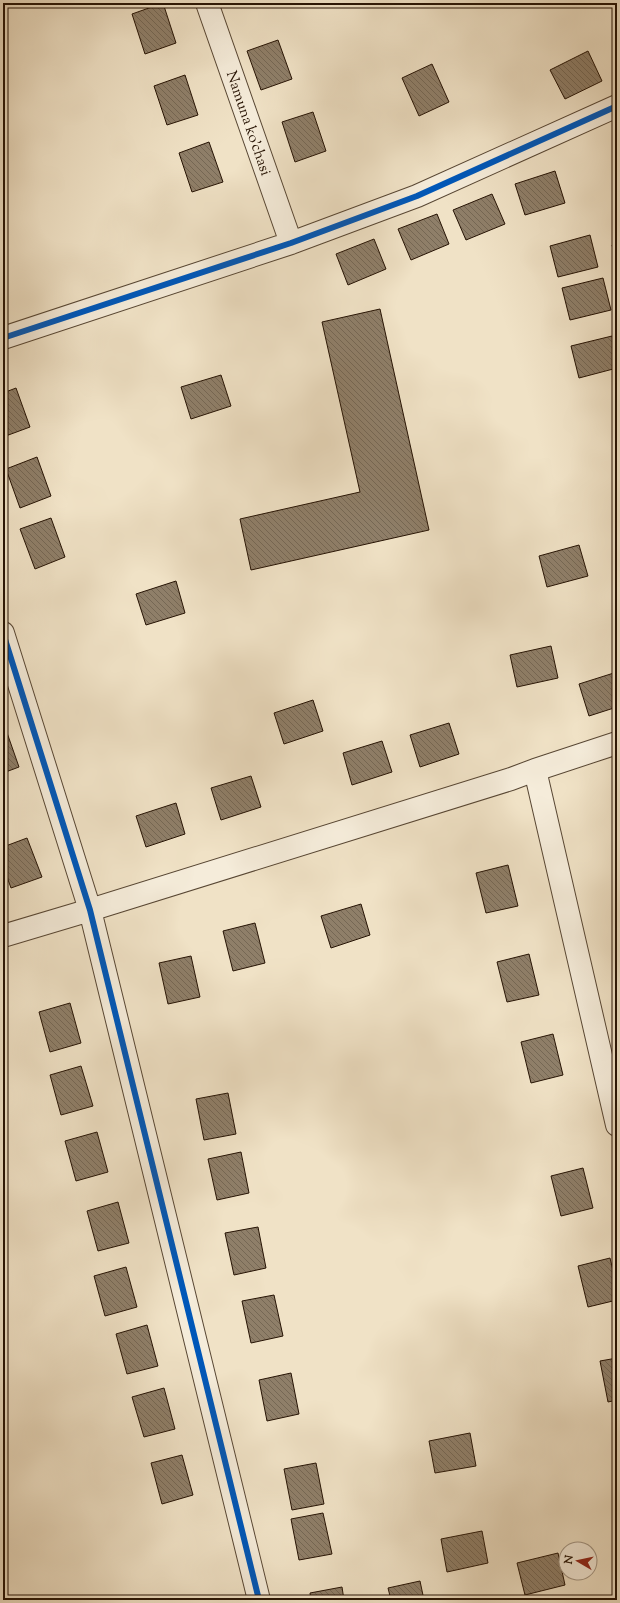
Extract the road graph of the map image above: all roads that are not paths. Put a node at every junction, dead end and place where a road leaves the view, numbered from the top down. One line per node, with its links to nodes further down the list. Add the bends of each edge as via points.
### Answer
1 (207, 3): 3 (street, Namuna ko'chasi)
2 (617, 106): 3 (street, via 417,196)
3 (291, 243): 4 (street)
4 (3, 338)
5 (3, 632): 8 (street)
6 (617, 743): 7 (street)
7 (535, 770): 8 (street, via 511,780); 10 (street)
8 (90, 910): 9 (street); 11 (street)
9 (3, 936)
10 (617, 1125)
11 (259, 1600)

